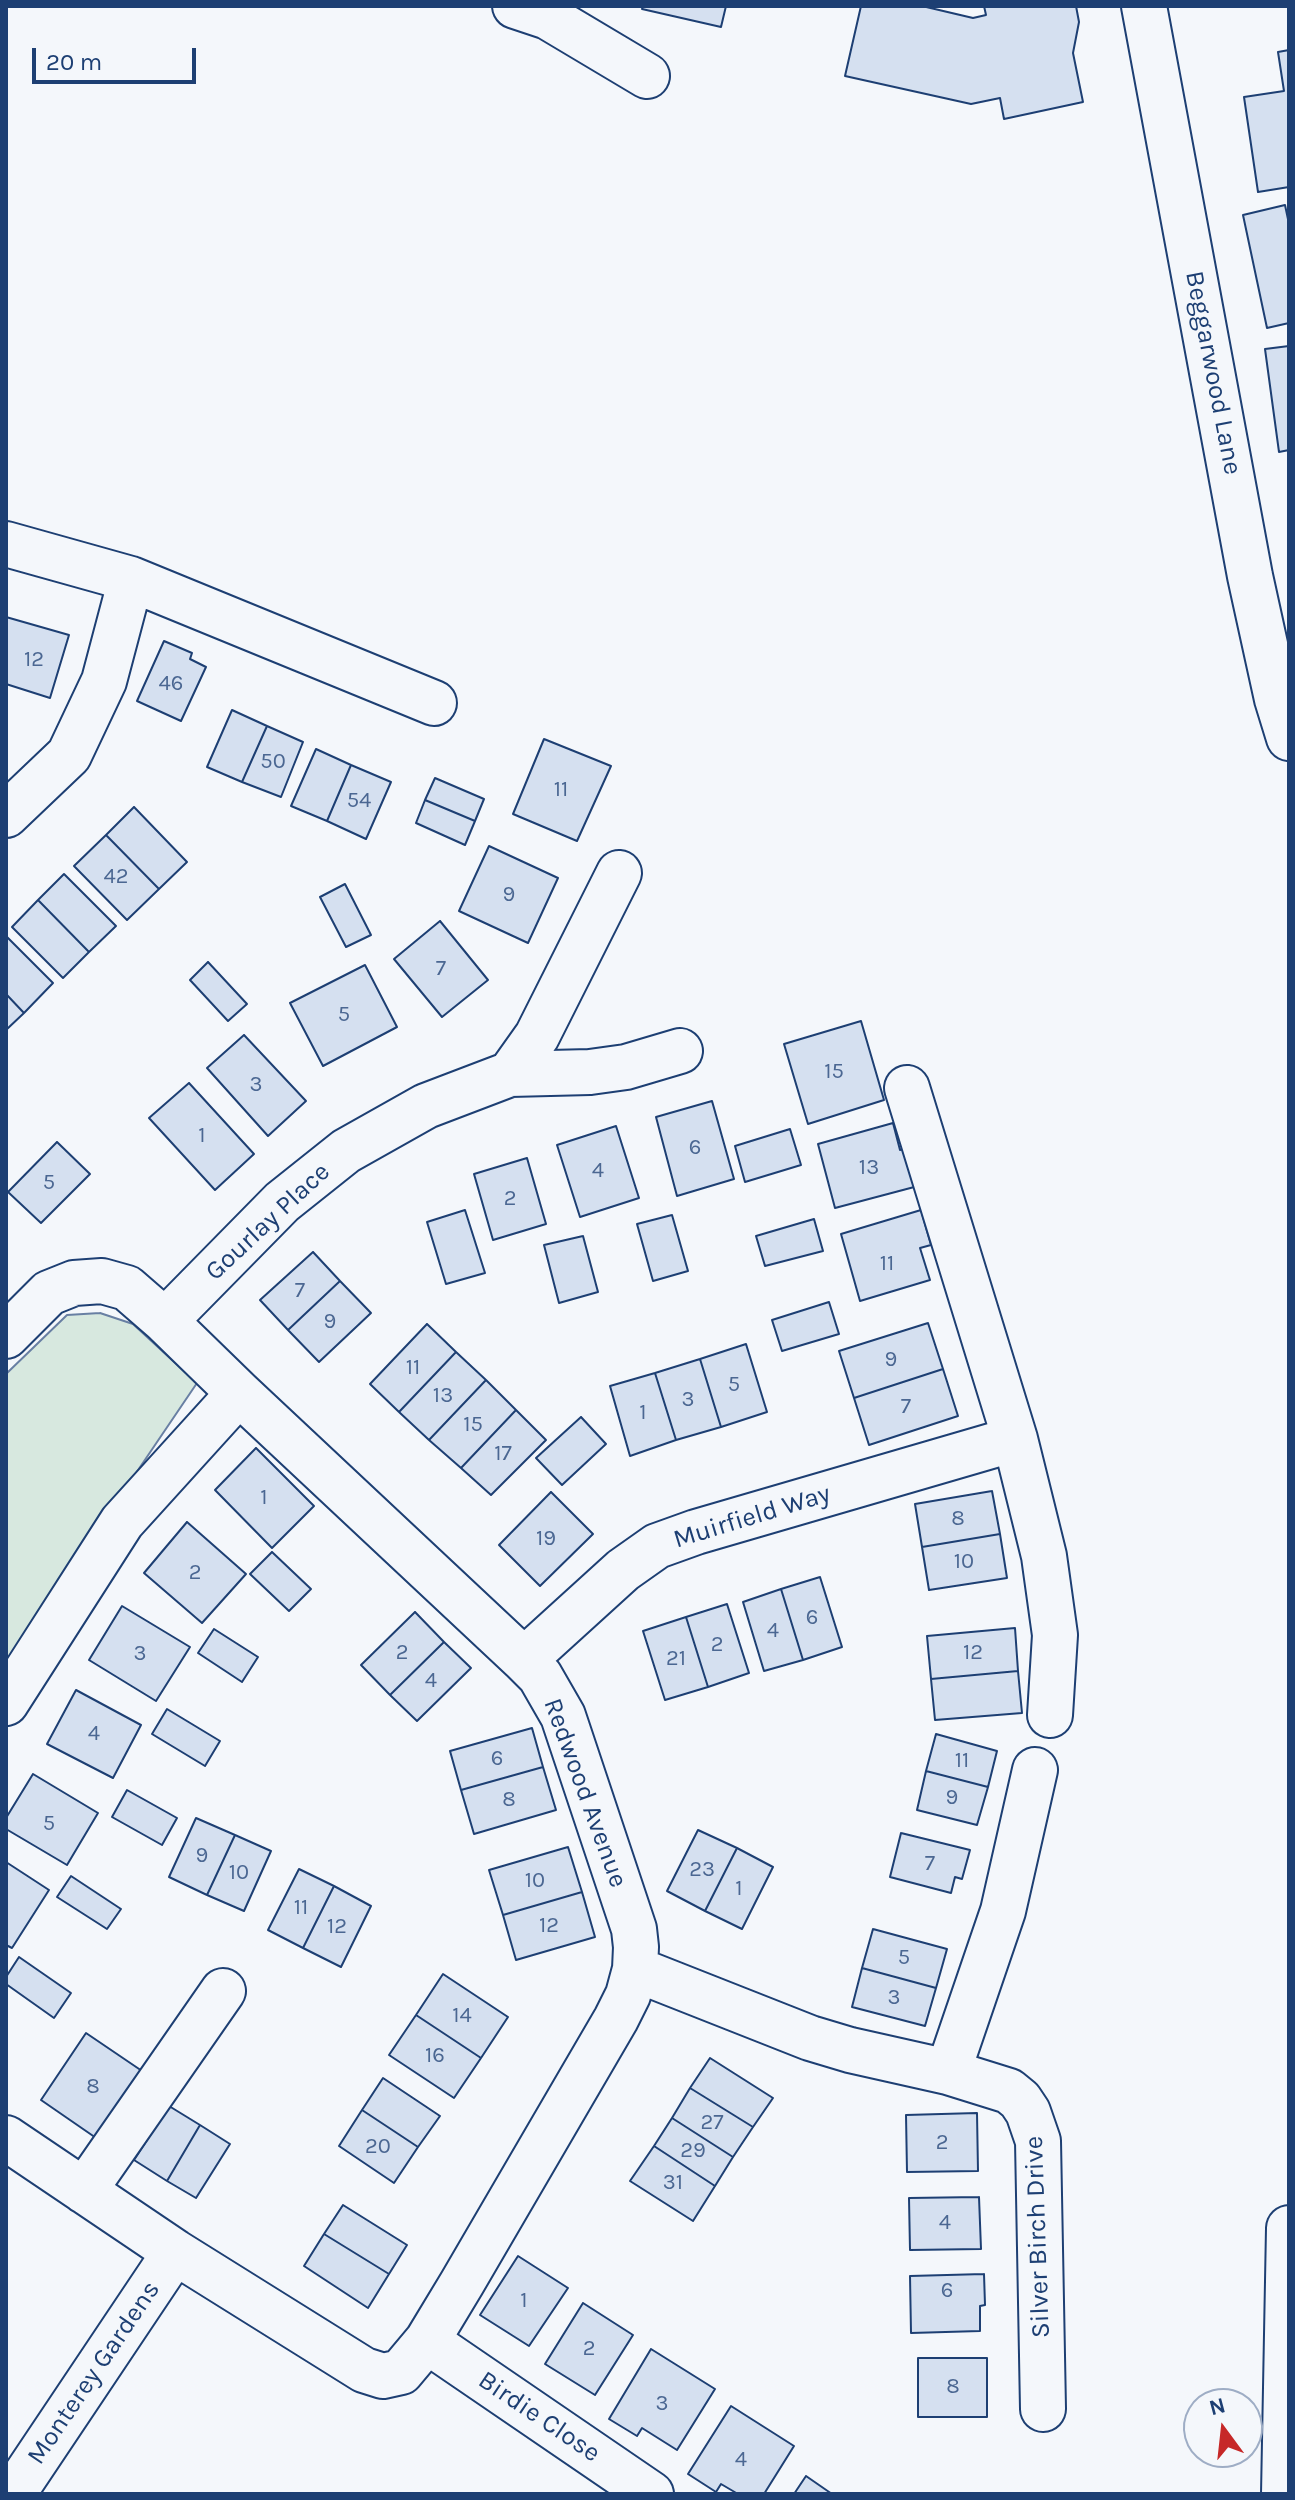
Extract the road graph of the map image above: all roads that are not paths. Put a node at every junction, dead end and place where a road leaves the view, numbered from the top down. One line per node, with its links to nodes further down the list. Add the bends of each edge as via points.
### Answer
1 (1144, 6): 7 (street, Beggarwood Lane, via 1250,576)
2 (538, 10): 3 (street)
3 (647, 76)
4 (6, 544): 5 (street)
5 (131, 579): 6 (street); 8 (street, via 104,681 69,755)
6 (434, 703)
7 (1289, 738)
8 (6, 815)
9 (619, 873): 11 (street, via 537,1036)
10 (680, 1051): 11 (street, Gourlay Place, via 590,1072)
11 (510, 1074): 13 (street, Gourlay Place, via 426,1106 346,1151 282,1202)
12 (907, 1088): 16 (street)
13 (165, 1321): 14 (street, Redwood Avenue, via 127,1288 102,1281 74,1283 49,1293); 15 (street, Redwood Avenue)
14 (6, 1336)
15 (239, 1393): 17 (street, Redwood Avenue); 18 (street, via 122,1522)
16 (1015, 1439): 17 (street, Muirfield Way, via 657,1546); 19 (street, via 1044,1556 1055,1635)
17 (524, 1660): 21 (street, Redwood Avenue, via 563,1716 634,1929)
18 (6, 1703)
19 (1050, 1715)
20 (1035, 1770): 23 (street, via 1003,1911)
21 (635, 1969): 23 (street, Silver Birch Drive, via 810,2038); 28 (street, Redwood Avenue, via 616,2019)
22 (223, 1991): 25 (street)
23 (948, 2072): 30 (street, Silver Birch Drive, via 1009,2091 1034,2126 1039,2156)
24 (6, 2138): 25 (street, Monterey Gardens)
25 (84, 2191): 27 (street, Monterey Gardens)
26 (1289, 2228): 33 (street)
27 (175, 2252): 29 (street, Monterey Gardens); 31 (street, Monterey Gardens)
28 (427, 2341): 29 (street, Redwood Avenue, via 401,2372 383,2376); 32 (street, Birdie Close)
29 (364, 2370)
30 (1043, 2409)
31 (13, 2494)
32 (651, 2494)
33 (1284, 2494)

